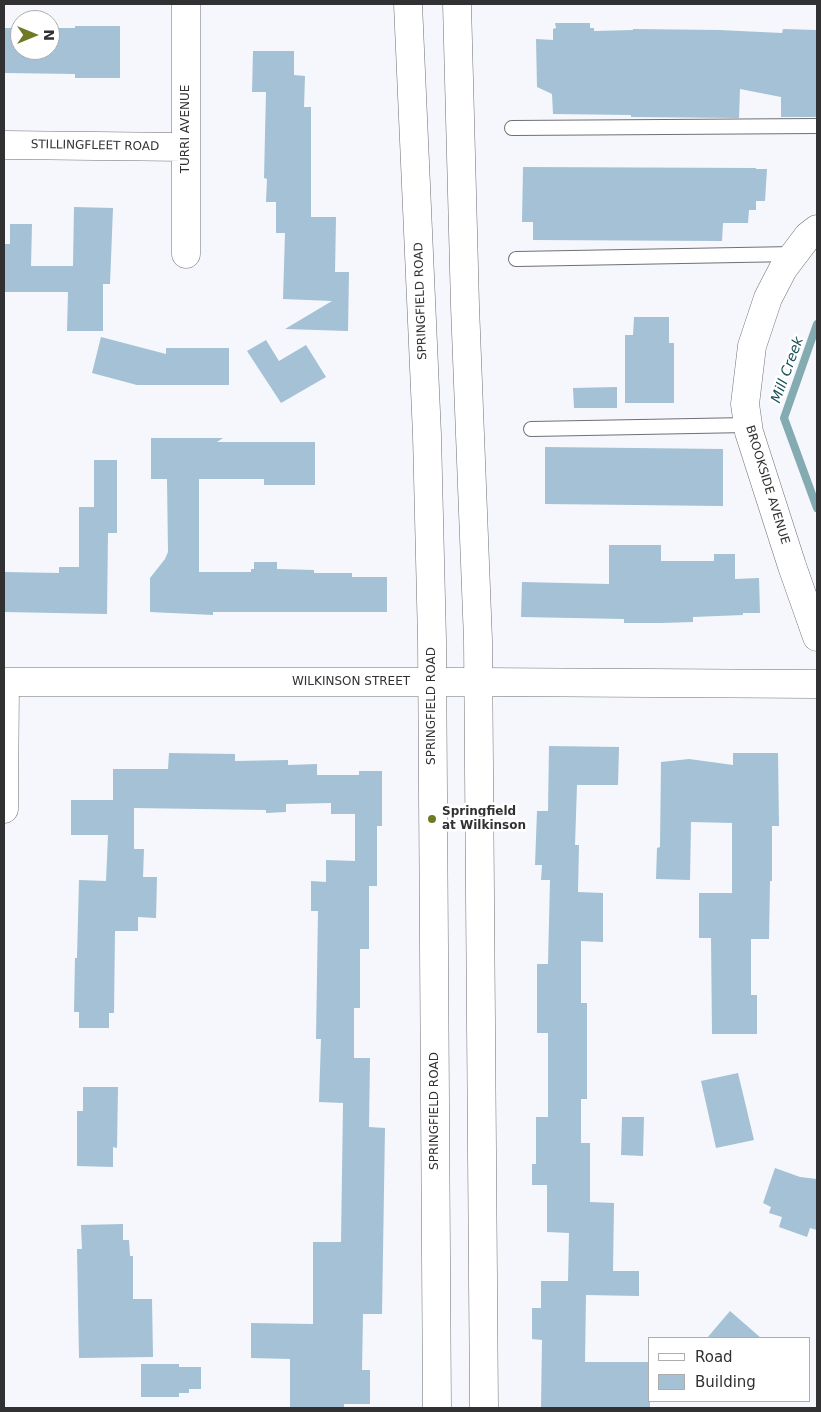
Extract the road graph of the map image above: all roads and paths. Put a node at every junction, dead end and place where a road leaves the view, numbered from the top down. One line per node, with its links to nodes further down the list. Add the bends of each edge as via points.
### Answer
1 (186, 4): 7 (main road, TURRI AVENUE)
2 (408, 4): 16 (main road, SPRINGFIELD ROAD, via 427,435)
3 (457, 4): 17 (main road)
4 (817, 126): 5 (lane)
5 (512, 128)
6 (4, 145): 7 (main road, STILLINGFLEET ROAD)
7 (186, 147): 9 (main road, TURRI AVENUE)
8 (817, 229): 10 (main road, BROOKSIDE AVENUE)
9 (186, 254)
10 (794, 254): 11 (lane); 12 (main road, BROOKSIDE AVENUE, via 768,298 752,346 745,404)
11 (516, 259)
12 (748, 425): 13 (lane); 14 (main road, BROOKSIDE AVENUE)
13 (531, 430)
14 (817, 637)
15 (5, 682): 16 (main road, WILKINSON STREET); 19 (main road)
16 (432, 682): 17 (main road, WILKINSON STREET); 20 (main road, SPRINGFIELD ROAD)
17 (478, 682): 18 (main road, WILKINSON STREET); 21 (main road)
18 (817, 684)
19 (4, 809)
20 (437, 1408)
21 (484, 1408)

